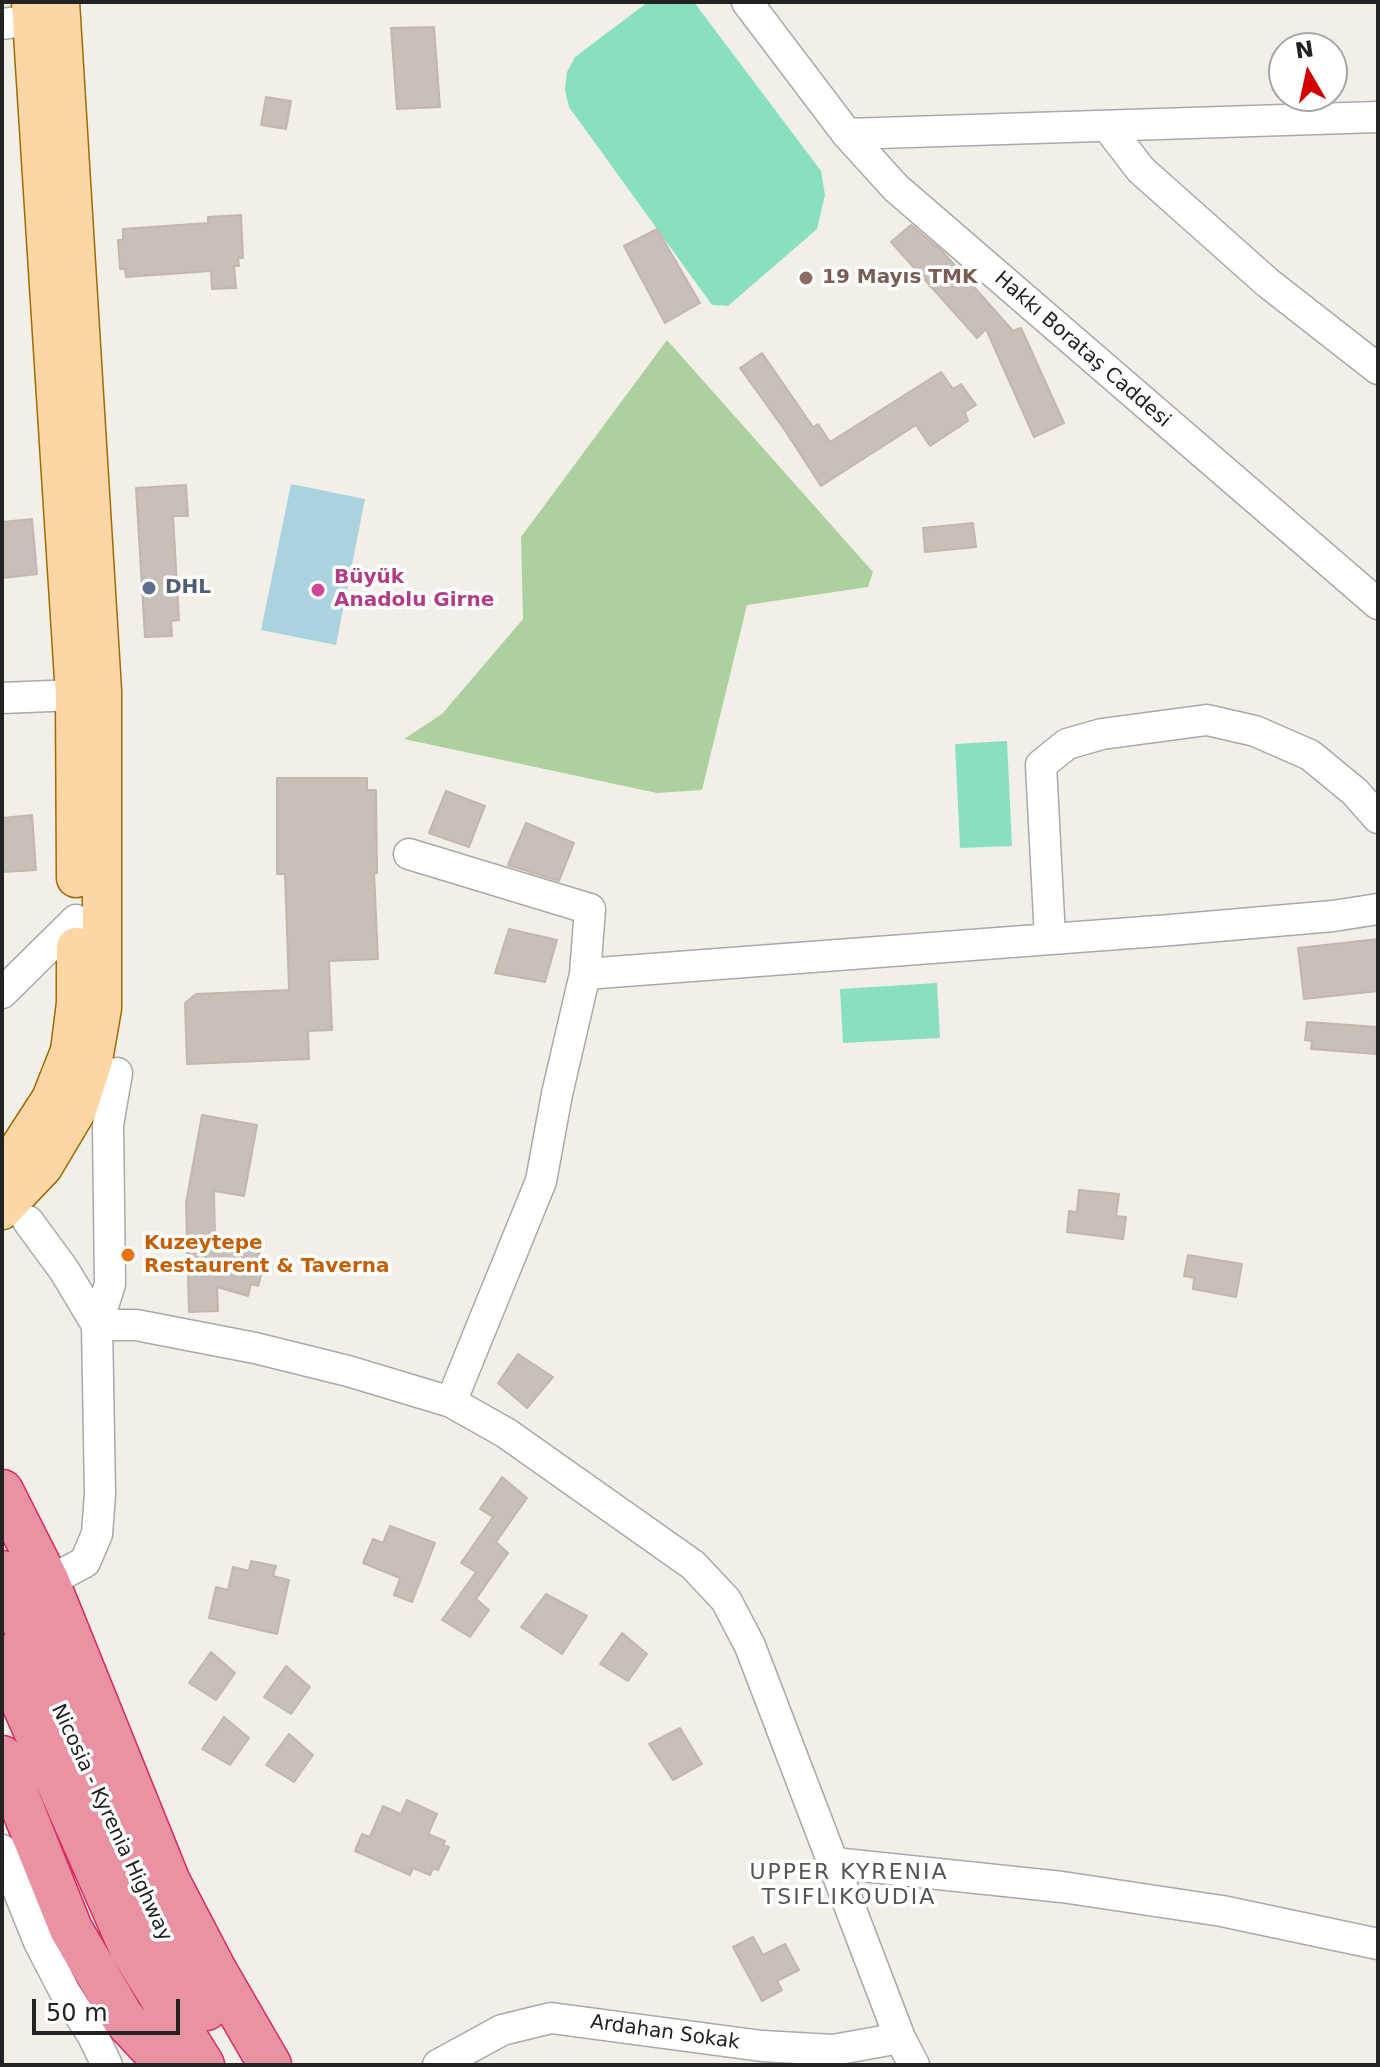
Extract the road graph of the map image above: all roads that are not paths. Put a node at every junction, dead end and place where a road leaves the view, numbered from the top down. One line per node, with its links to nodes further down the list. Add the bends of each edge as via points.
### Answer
1 (747, 2): 5 (street, Hakkı Borataş Caddesi)
2 (31, 12): 8 (main road); 19 (main road, via 102,691 102,1008 77,1110)
3 (1378, 117): 4 (street)
4 (1107, 126): 5 (street); 6 (street, via 1141,170 1268,283)
5 (847, 134): 7 (street, Hakkı Borataş Caddesi, via 896,188)
6 (1378, 369)
7 (1378, 604)
8 (75, 695): 9 (street); 13 (main road)
9 (2, 698)
10 (1378, 818): 14 (street, via 1310,755 1255,731 1207,720 1067,744 1041,765)
11 (409, 854): 15 (street, via 590,909)
12 (1378, 909): 14 (street)
13 (76, 920): 16 (street); 18 (main road, via 70,1051 51,1099)
14 (1050, 938): 15 (street)
15 (585, 974): 21 (street, via 541,1181)
16 (2, 993)
17 (117, 1073): 20 (street, via 108,1125 110,1284)
18 (2, 1168)
19 (15, 1216): 20 (street, via 64,1270)
20 (97, 1325): 21 (street, via 136,1325 255,1348); 24 (street, via 97,1534 85,1562)
21 (451, 1402): 28 (street, via 506,1433 693,1565 726,1600 750,1646)
22 (2, 1491): 24 (highway)
23 (2, 1572): 34 (highway, Nicosia - Kyrenia Highway, via 160,1933)
24 (48, 1582): 35 (highway, via 169,1882)
25 (2, 1656): 33 (highway, Nicosia - Kyrenia Highway, via 130,1947)
26 (2, 1757): 32 (highway, via 71,1929 123,2018)
27 (2, 1850): 31 (street, via 39,1942)
28 (834, 1863): 29 (street, via 1062,1887 1222,1911); 30 (street)
29 (1378, 1944)
30 (900, 2038): 36 (street, Ardahan Sokak, via 833,2050 762,2046 551,2018 502,2030); 37 (street)
31 (107, 2065)
32 (167, 2065)
33 (203, 2065)
34 (240, 2065)
35 (270, 2065)
36 (438, 2065)
37 (914, 2065)

